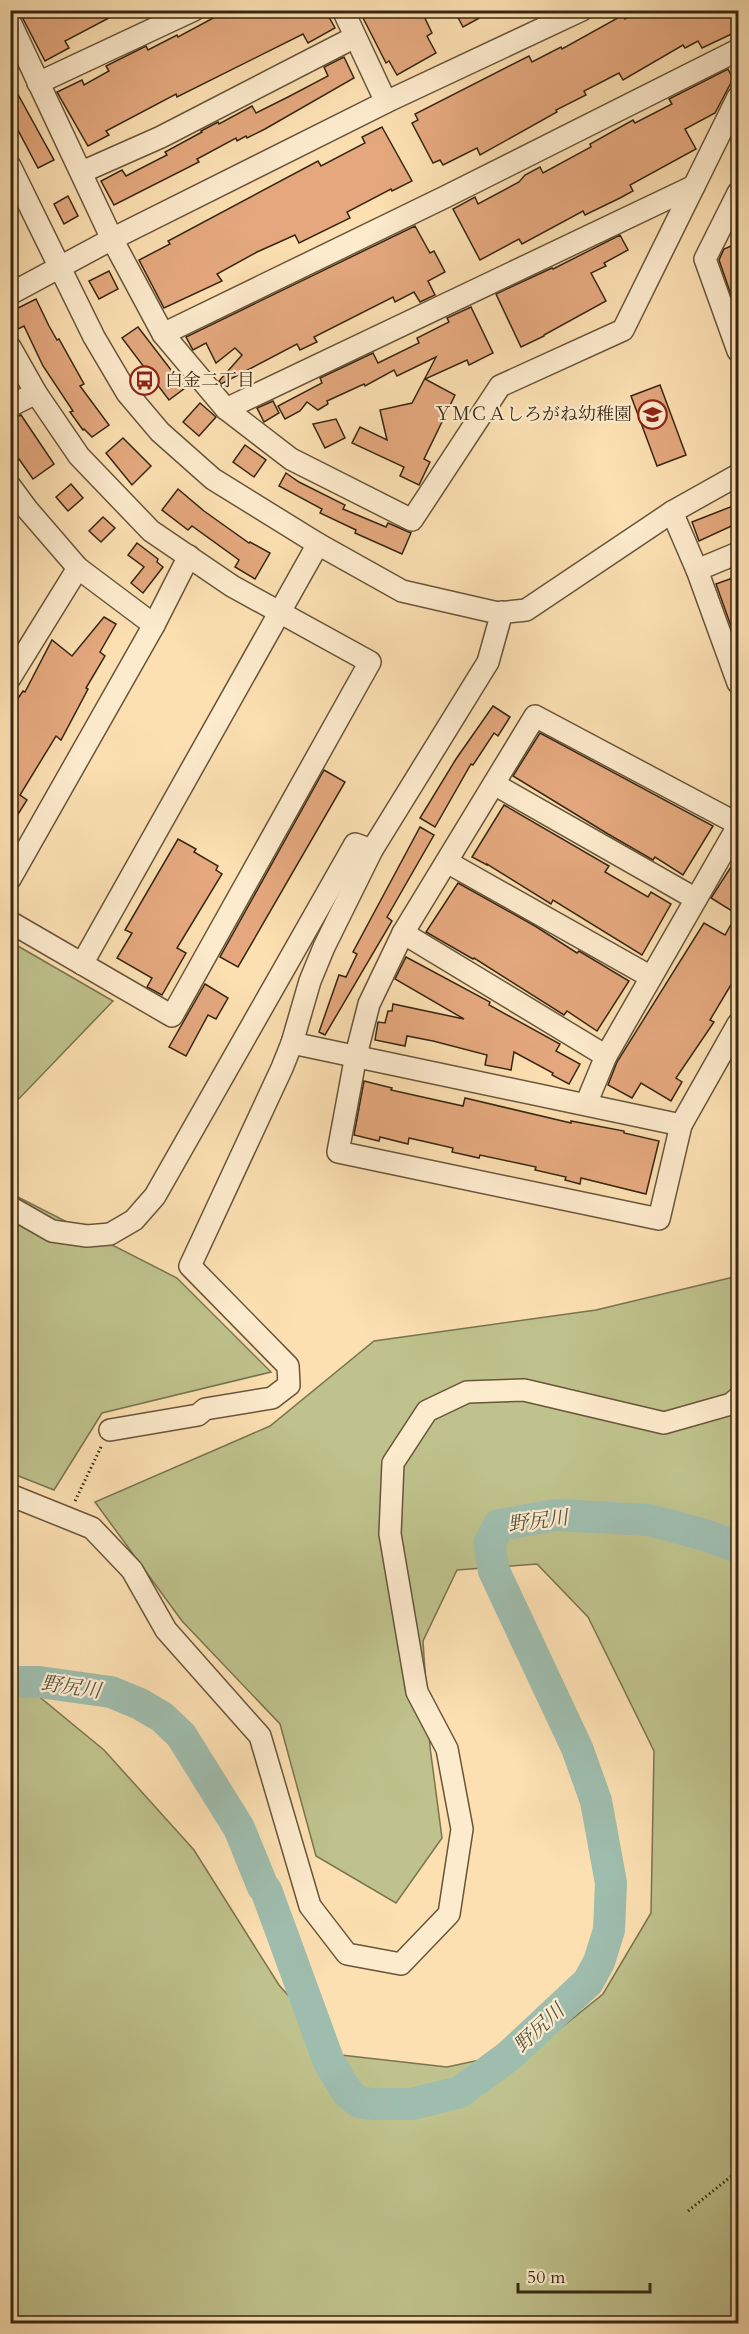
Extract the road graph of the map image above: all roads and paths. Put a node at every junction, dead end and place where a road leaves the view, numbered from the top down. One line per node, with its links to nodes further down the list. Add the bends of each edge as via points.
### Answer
1 (194, 10): 7 (street)
2 (343, 10): 5 (street)
3 (582, 10): 9 (street)
4 (10, 22): 7 (street)
5 (355, 37): 9 (street); 11 (street, via 161,137)
6 (738, 50): 17 (street)
7 (38, 83): 11 (street)
8 (738, 97): 12 (street)
9 (386, 102): 14 (street)
10 (10, 166): 15 (street)
11 (82, 172): 14 (street)
12 (694, 186): 22 (street); 22 (street, via 623,330 500,386 412,520 291,459)
13 (738, 193): 19 (street, via 705,259)
14 (112, 239): 15 (street); 17 (street)
15 (60, 269): 16 (street); 27 (street, via 127,393 160,432 213,479)
16 (10, 294)
17 (163, 334): 22 (street)
18 (10, 347): 20 (street)
19 (738, 351)
20 (36, 393): 21 (street); 29 (street, via 79,456 152,531)
21 (10, 406)
22 (226, 409)
23 (738, 475): 25 (street)
24 (10, 486): 26 (street)
25 (672, 512): 31 (street); 33 (street, via 526,610)
26 (19, 513): 30 (street)
27 (318, 544): 32 (street); 33 (street, via 402,591)
28 (738, 553): 31 (street)
29 (189, 556): 32 (street, via 232,586); 34 (street)
30 (78, 568): 34 (street); 36 (street)
31 (697, 570): 35 (street)
32 (280, 612): 45 (street); 45 (street, via 370,662 172,1016)
33 (502, 612): 39 (street, via 488,662)
34 (154, 625): 41 (street)
35 (737, 676)
36 (10, 678)
37 (494, 784): 38 (street, via 535,716); 40 (street); 42 (street)
38 (738, 825): 42 (street)
39 (372, 850): 48 (street, via 313,972); 53 (street, via 355,844 154,1196 134,1220 110,1234 87,1236 52,1231)
40 (447, 862): 44 (street); 46 (street)
41 (10, 879)
42 (696, 899): 46 (street)
43 (10, 922): 45 (street)
44 (403, 933): 49 (street, via 369,1004); 50 (street)
45 (82, 964)
46 (651, 977): 50 (street)
47 (738, 1024): 52 (street)
48 (292, 1043): 49 (street); 55 (street, via 190,1266 288,1366 289,1386 272,1398)
49 (356, 1055): 51 (street); 52 (street, via 338,1152 659,1219)
50 (606, 1056): 51 (street)
51 (586, 1104): 52 (street)
52 (681, 1125)
53 (10, 1207)
54 (738, 1398): 57 (street, via 731,1404 664,1423 524,1390 467,1392 427,1411 393,1463 390,1534 417,1692 447,1749 462,1829 449,1914 401,1964 347,1954 310,1906 260,1736 166,1630 132,1570 92,1527)
55 (110, 1430): 57 (path)
56 (10, 1495): 57 (street)
57 (67, 1517)
58 (738, 2171): 59 (path)
59 (688, 2211)

